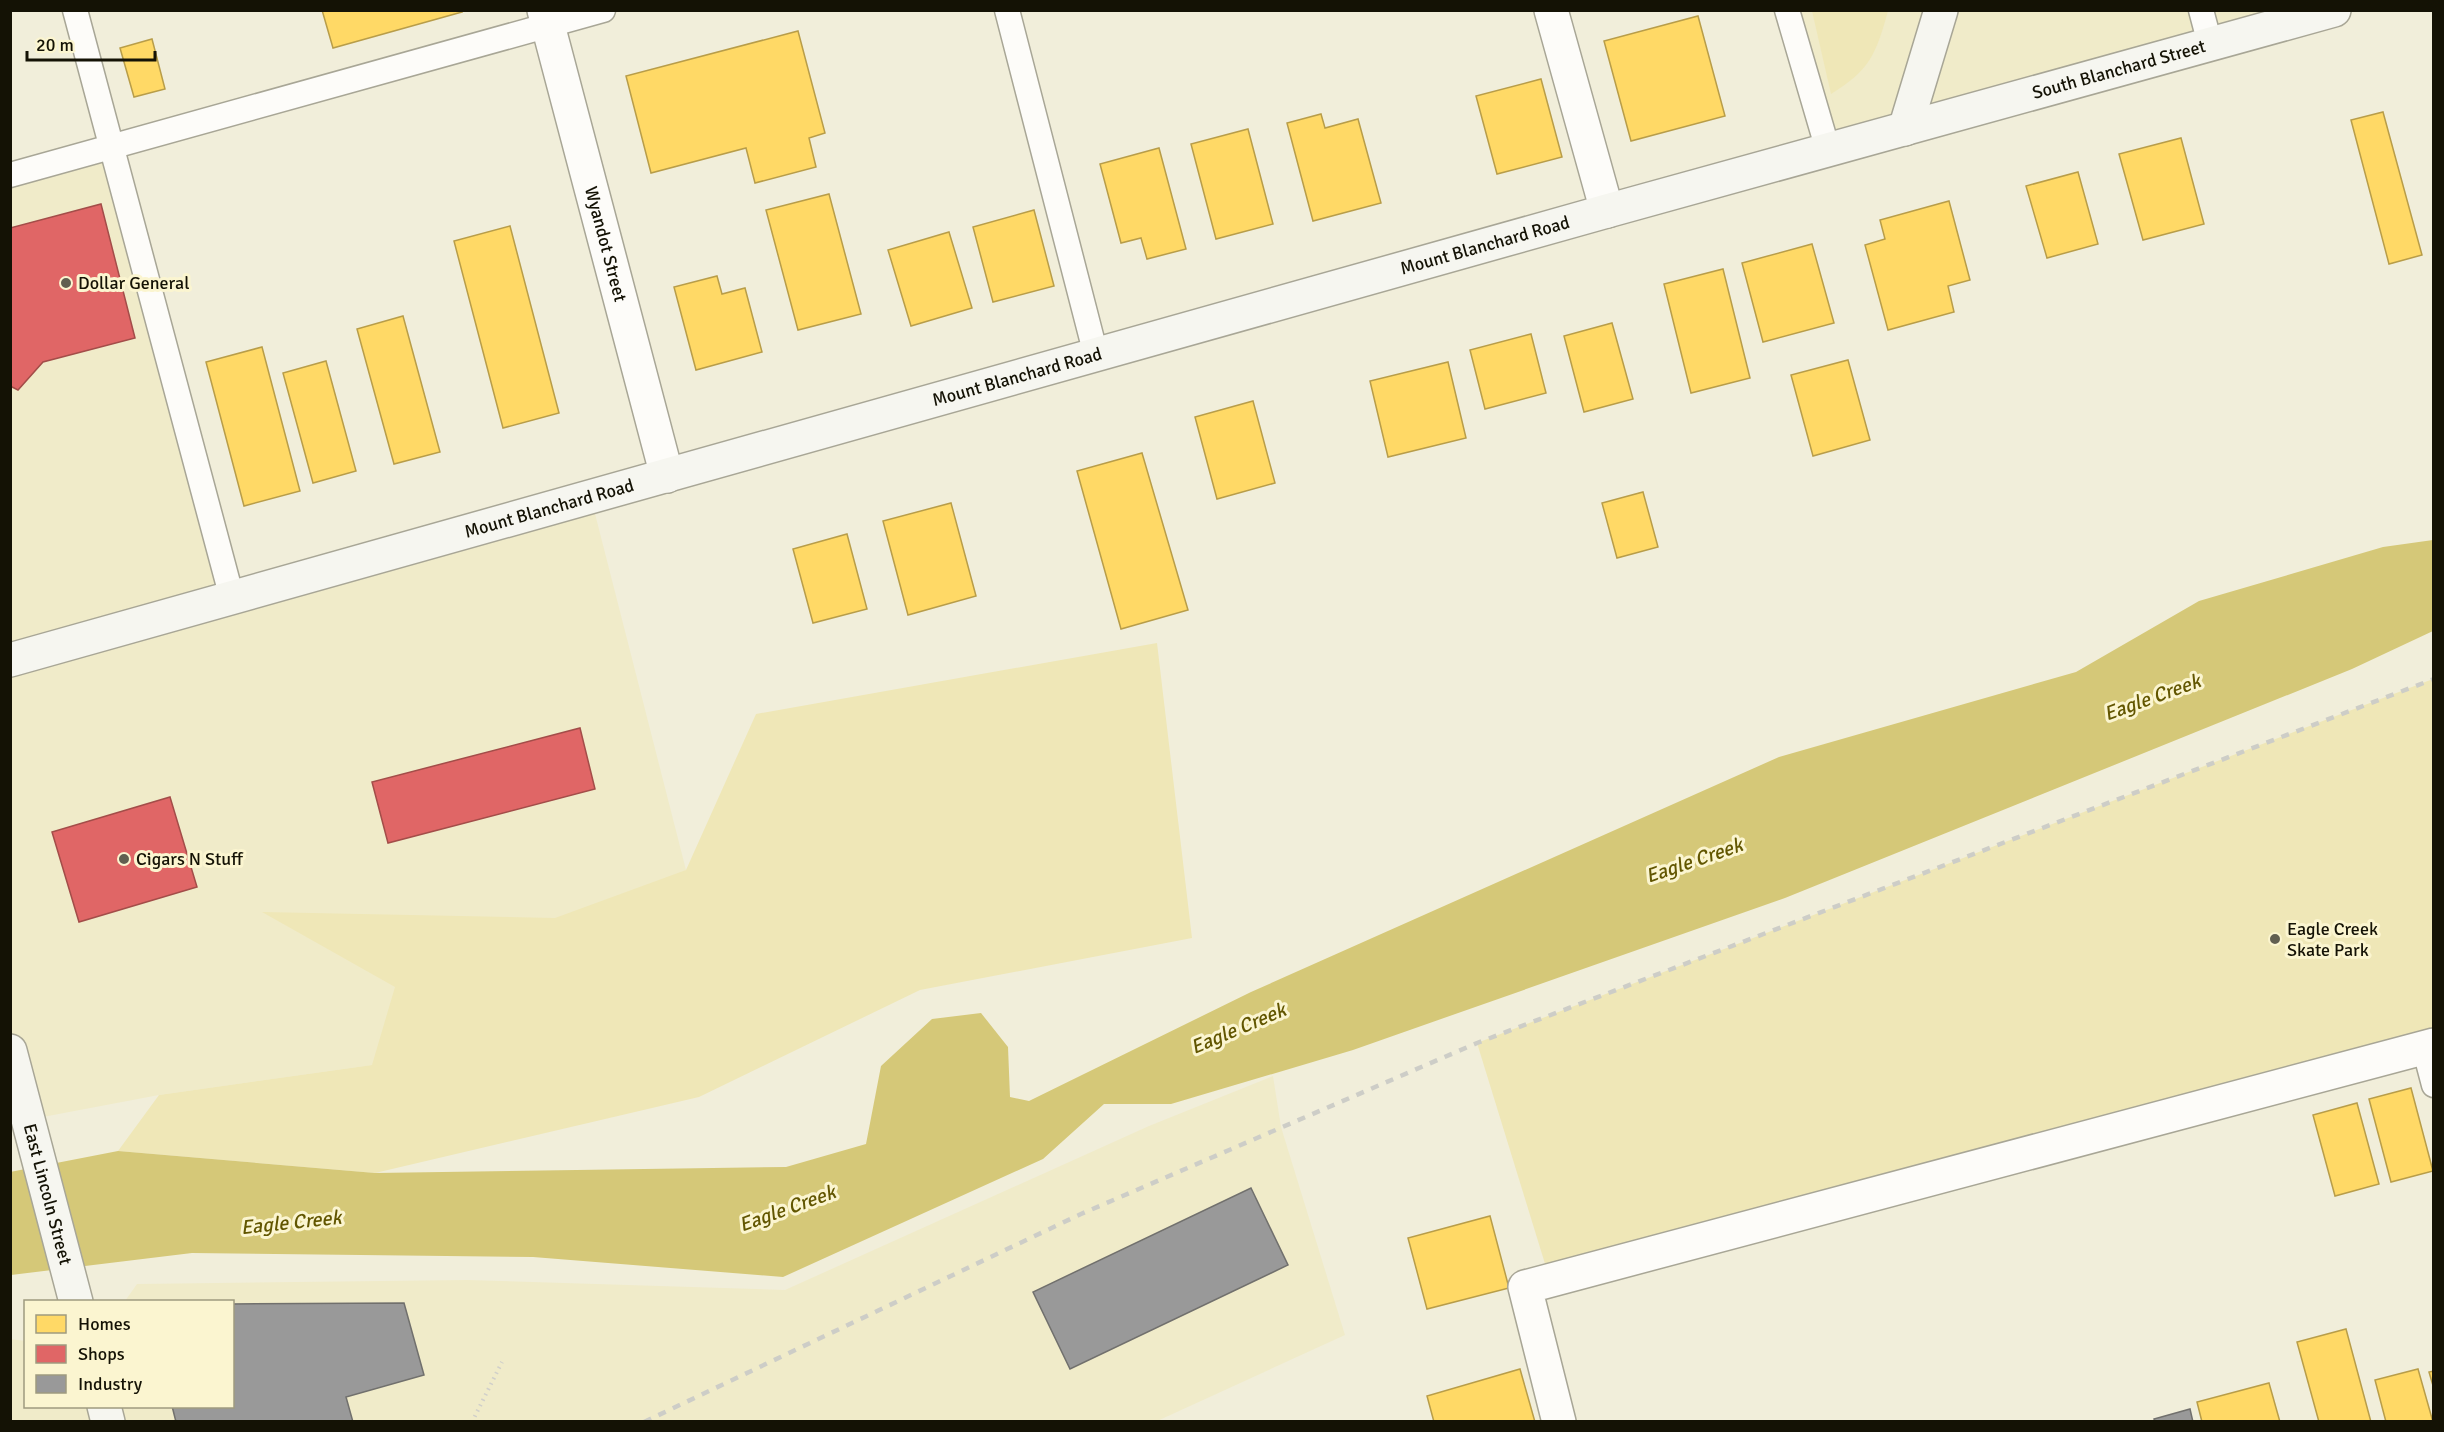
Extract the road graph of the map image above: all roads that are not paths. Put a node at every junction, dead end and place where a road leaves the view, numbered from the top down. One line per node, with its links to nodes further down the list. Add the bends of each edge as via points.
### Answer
1 (75, 10): 12 (lane)
2 (603, 10): 9 (lane)
3 (1007, 10): 16 (lane)
4 (1551, 10): 15 (street)
5 (1787, 10): 13 (lane)
6 (1941, 10): 11 (main road)
7 (2201, 10): 10 (lane)
8 (2334, 10): 10 (main road, South Blanchard Street)
9 (546, 18): 12 (lane); 17 (street, Wyandot Street)
10 (2210, 44): 11 (main road, South Blanchard Street)
11 (1905, 129): 13 (main road, Mount Blanchard Road)
12 (112, 148): 14 (lane); 18 (lane)
13 (1828, 150): 15 (main road, Mount Blanchard Road)
14 (10, 176)
15 (1607, 211): 16 (main road, Mount Blanchard Road)
16 (1096, 355): 17 (main road, Mount Blanchard Road)
17 (667, 476): 18 (main road, Mount Blanchard Road)
18 (232, 598): 19 (main road, Mount Blanchard Road)
19 (10, 660)
20 (2428, 1046): 22 (lane); 24 (street, via 1525,1287)
21 (10, 1051): 23 (main road, East Lincoln Street)
22 (2433, 1085)
23 (75, 1300)
24 (1559, 1422)

